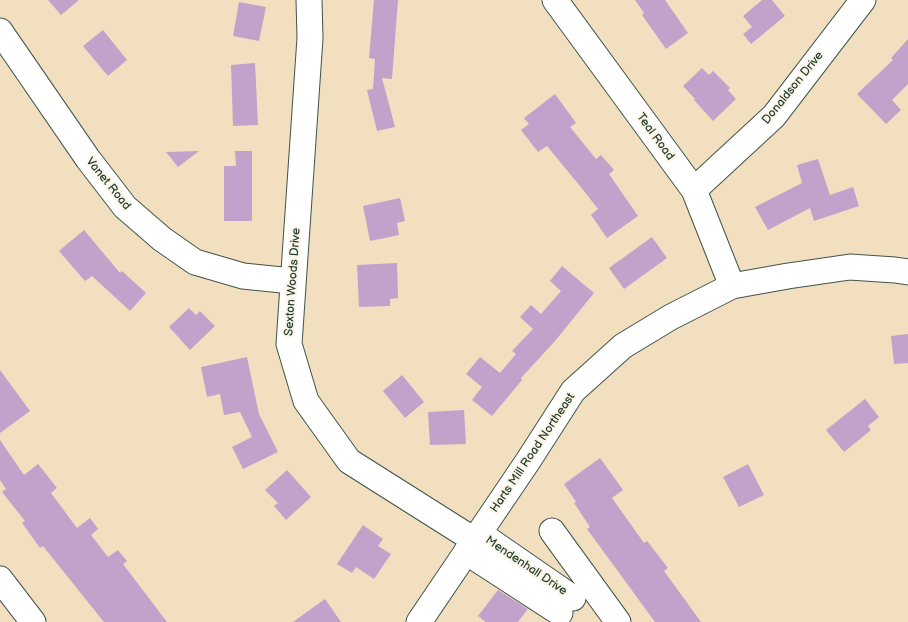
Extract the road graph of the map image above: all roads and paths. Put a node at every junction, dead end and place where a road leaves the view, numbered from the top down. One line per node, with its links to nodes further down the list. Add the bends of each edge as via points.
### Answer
1 (309, 0): 7 (street, Sexton Woods Drive, via 310,38)
2 (554, 0): 5 (street, Teal Road)
3 (863, 0): 5 (street, Donaldson Drive, via 774,116)
4 (0, 31): 7 (street, Vanet Road, via 125,207 162,239 195,262 243,276)
5 (694, 190): 8 (street, Teal Road)
6 (908, 272): 8 (street, Harts Mill Road Northeast, via 850,267)
7 (292, 281): 10 (street, Sexton Woods Drive, via 289,344 306,401 349,461)
8 (732, 286): 10 (street, Harts Mill Road Northeast, via 623,346 574,391)
9 (552, 530): 12 (street, Mendenhall Drive)
10 (473, 542): 13 (street, Mendenhall Drive); 15 (street, Harts Mill Road Northeast)
11 (0, 579): 14 (street)
12 (598, 595): 13 (street, Mendenhall Drive); 16 (street, Mendenhall Drive)
13 (563, 611)
14 (33, 622)
15 (419, 622)
16 (618, 622)

